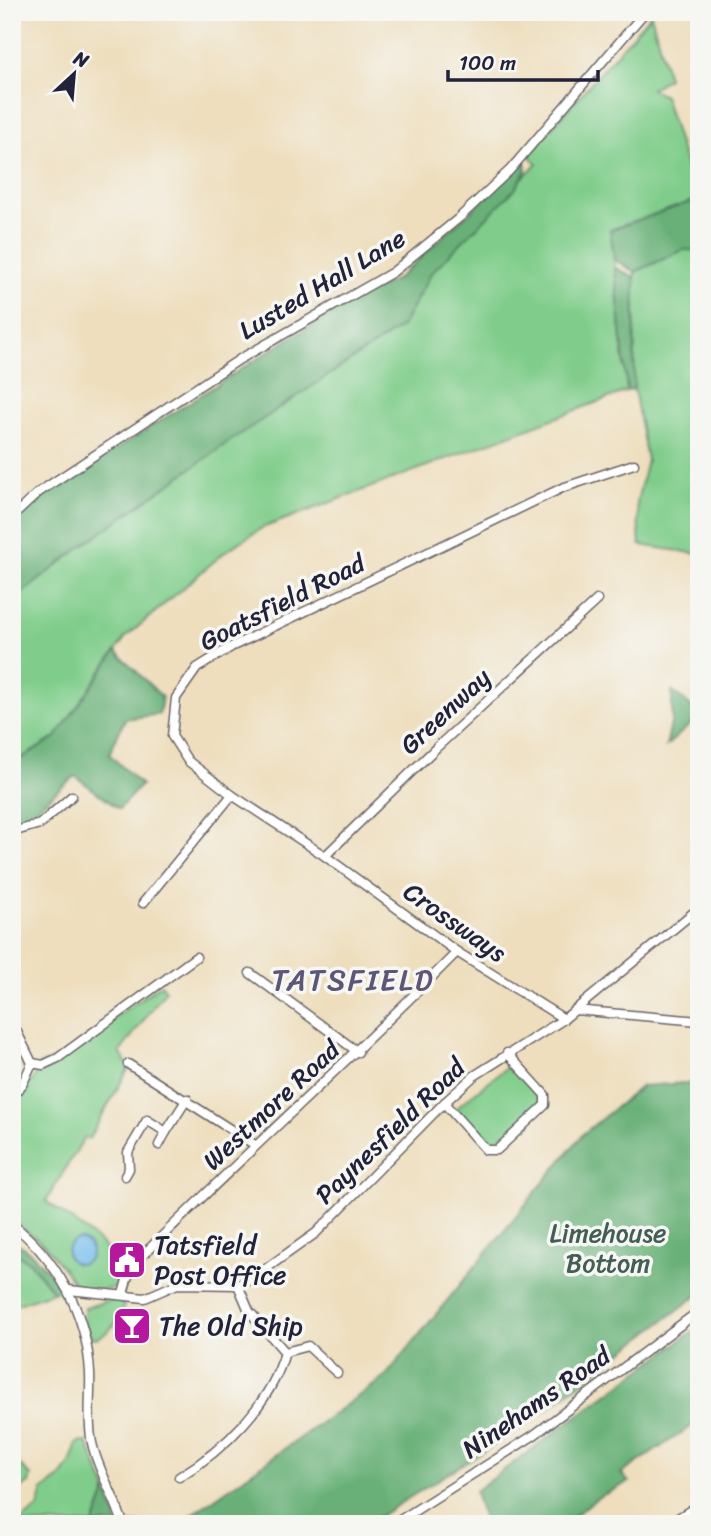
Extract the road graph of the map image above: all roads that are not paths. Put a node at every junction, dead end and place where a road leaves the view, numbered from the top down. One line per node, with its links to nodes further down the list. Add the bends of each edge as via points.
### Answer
1 (645, 12): 3 (street, Lusted Hall Lane, via 510,170 393,272 240,359 39,492)
2 (634, 464): 6 (street, Goatsfield Road, via 562,488 231,647 197,668 176,698 172,736 188,761)
3 (12, 517)
4 (597, 600): 8 (street, Greenway)
5 (72, 796): 7 (street, via 40,824)
6 (232, 796): 8 (street, Goatsfield Road); 9 (street)
7 (12, 832)
8 (325, 856): 11 (street, Crossways)
9 (143, 904)
10 (699, 908): 14 (street, Paynesfield Road)
11 (457, 952): 15 (street, Crossways); 18 (street, Westmore Road)
12 (196, 957): 20 (street, via 58,1058 43,1066)
13 (250, 972): 18 (street)
14 (575, 1010): 15 (street, Paynesfield Road); 16 (street)
15 (564, 1019): 19 (street, Paynesfield Road)
16 (699, 1021)
17 (12, 1022): 20 (street)
18 (359, 1052): 27 (street, Westmore Road)
19 (507, 1053): 24 (street, Paynesfield Road); 24 (street, via 545,1095 545,1105 497,1150 486,1150)
20 (32, 1063): 22 (street)
21 (128, 1063): 23 (street)
22 (12, 1095)
23 (187, 1099): 25 (street); 27 (street)
24 (444, 1103): 30 (street, Paynesfield Road, via 316,1233)
25 (166, 1132): 26 (street); 28 (street, via 147,1120 128,1152)
26 (159, 1145)
27 (256, 1145): 32 (street, Westmore Road, via 131,1269)
28 (125, 1176)
29 (12, 1224): 31 (street, via 31,1239)
30 (238, 1285): 32 (street, via 177,1284 145,1298); 34 (street, via 249,1311)
31 (69, 1290): 32 (street); 38 (street, via 88,1353 92,1444)
32 (123, 1294)
33 (699, 1311): 39 (street, Ninehams Road, via 534,1435)
34 (285, 1352): 35 (street, via 308,1346); 36 (street, via 275,1380 226,1442)
35 (337, 1373)
36 (179, 1477)
37 (699, 1505): 40 (street)
38 (123, 1524)
39 (394, 1524)
40 (669, 1524)

